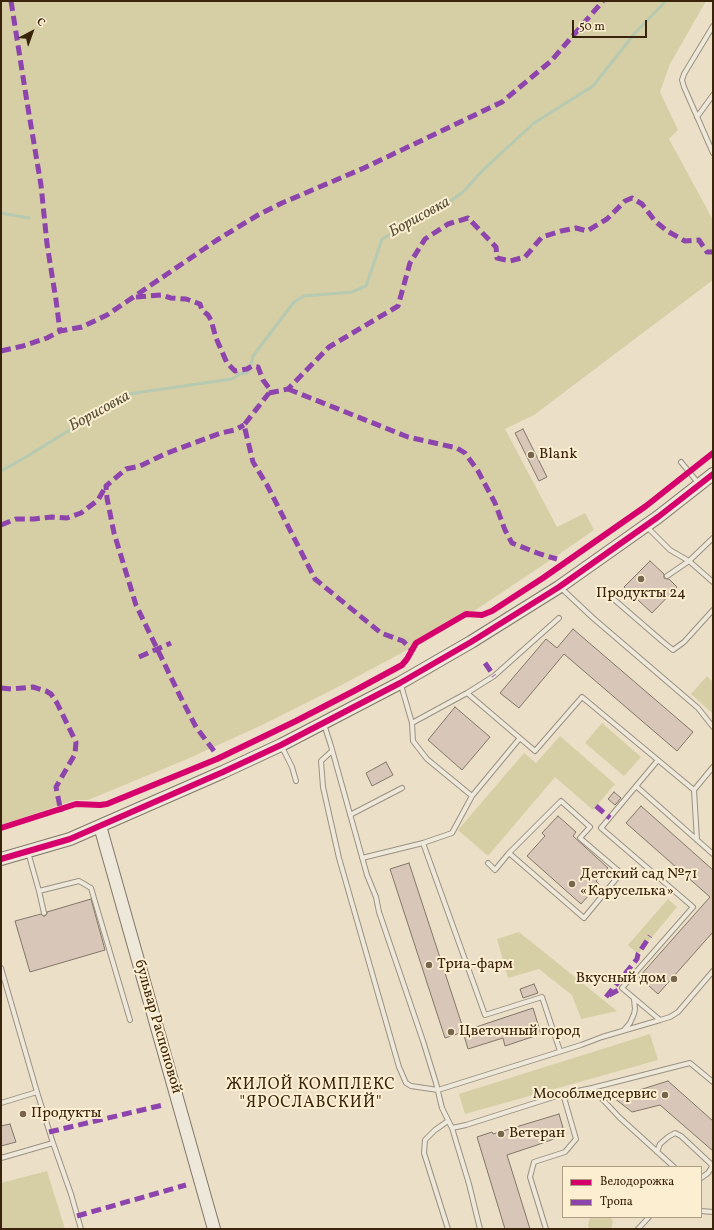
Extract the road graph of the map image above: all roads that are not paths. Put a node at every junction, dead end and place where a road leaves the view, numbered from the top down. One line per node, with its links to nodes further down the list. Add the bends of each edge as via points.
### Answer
1 (713, 26): 3 (lane, via 682,80)
2 (713, 95): 3 (lane)
3 (697, 116): 4 (lane)
4 (713, 153)
5 (681, 462): 7 (lane)
6 (713, 474): 7 (street)
7 (699, 484): 8 (street)
8 (645, 526): 10 (lane, via 670,550); 13 (street)
9 (713, 538): 10 (lane)
10 (689, 561): 11 (lane); 12 (lane)
11 (667, 576)
12 (713, 582)
13 (559, 587): 17 (street); 21 (lane, via 698,708)
14 (610, 596): 15 (lane, via 673,650 684,642)
15 (713, 610)
16 (559, 618): 18 (lane, via 494,676)
17 (400, 683): 19 (street); 20 (lane)
18 (467, 693): 20 (lane); 22 (lane)
19 (323, 723): 23 (street); 24 (lane)
20 (412, 723): 31 (lane, via 413,741 427,759)
21 (713, 727)
22 (520, 738): 25 (lane, via 535,751 582,697); 31 (lane)
23 (281, 745): 27 (lane); 33 (street)
24 (332, 751): 32 (lane); 53 (lane, via 321,761 323,788 339,858 399,1067 406,1083)
25 (658, 760): 28 (lane); 30 (lane)
26 (713, 767): 30 (lane)
27 (296, 782)
28 (636, 786): 34 (lane); 46 (lane, via 601,828 693,907 622,988)
29 (402, 788): 32 (lane)
30 (694, 790): 34 (lane)
31 (472, 796): 35 (lane, via 452,833)
32 (350, 815): 39 (lane)
33 (100, 826): 36 (street, via 70,839); 68 (street, бульвар Распоповой)
34 (696, 840): 38 (lane)
35 (423, 843): 39 (lane); 50 (lane, via 485,1015 542,997)
36 (28, 851): 40 (street); 42 (lane)
37 (509, 853): 37 (lane, via 561,801 590,827 580,838 621,873 584,918); 41 (lane, via 495,870)
38 (713, 854)
39 (362, 858): 53 (lane)
40 (1, 859)
41 (488, 863)
42 (40, 890): 43 (lane); 47 (lane, via 79,881 92,888)
43 (44, 912)
44 (1, 968): 54 (lane)
45 (713, 971): 48 (lane, via 678,1012)
46 (634, 998): 48 (lane); 49 (lane, via 634,1014)
47 (130, 1020)
48 (660, 1020): 49 (lane)
49 (624, 1030): 50 (lane)
50 (560, 1051): 53 (lane)
51 (713, 1082): 52 (lane, via 690,1062)
52 (592, 1088): 55 (lane); 60 (lane)
53 (438, 1090): 57 (lane)
54 (37, 1092): 56 (lane); 59 (lane)
55 (563, 1094): 58 (lane); 71 (lane, via 576,1139 565,1152 534,1162 530,1177)
56 (1, 1103)
57 (448, 1121): 58 (lane); 69 (lane, via 425,1140 424,1153)
58 (452, 1128): 70 (lane)
59 (53, 1143): 61 (lane); 67 (lane)
60 (657, 1152): 62 (lane); 63 (lane, via 664,1140 675,1134 681,1136 711,1164 708,1173)
61 (1, 1158)
62 (673, 1166)
63 (702, 1177)
64 (702, 1212): 65 (lane)
65 (713, 1212)
66 (648, 1218): 72 (lane)
67 (81, 1229)
68 (214, 1229)
69 (448, 1229)
70 (480, 1229)
71 (546, 1229)
72 (638, 1229)

